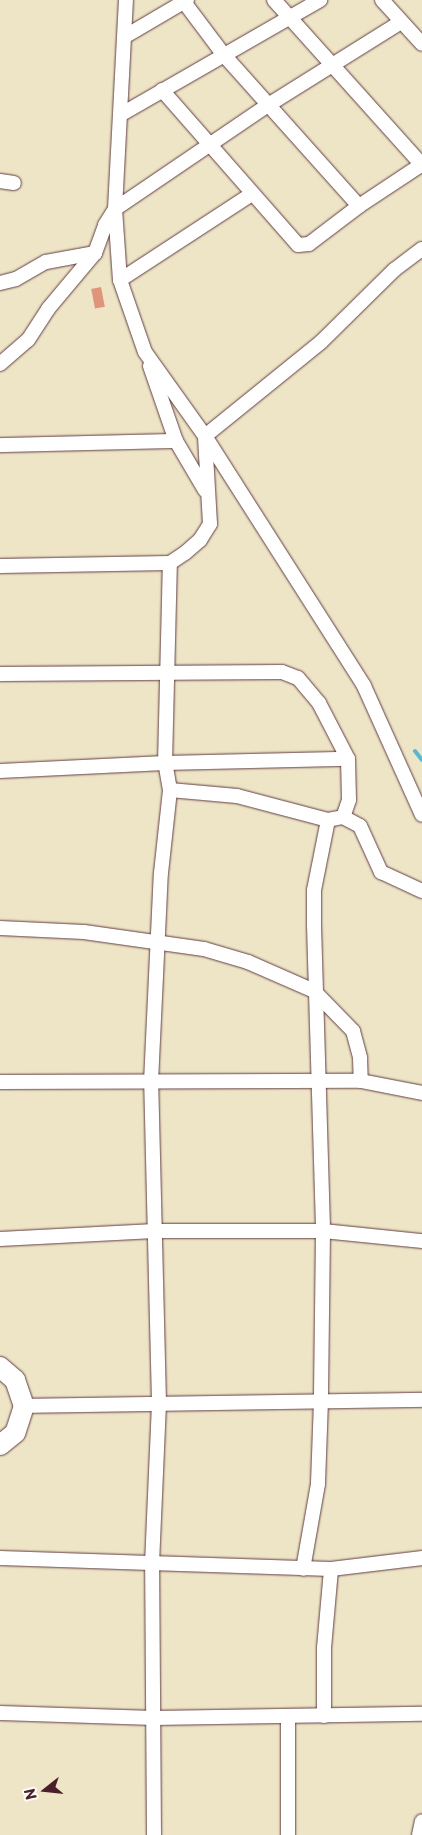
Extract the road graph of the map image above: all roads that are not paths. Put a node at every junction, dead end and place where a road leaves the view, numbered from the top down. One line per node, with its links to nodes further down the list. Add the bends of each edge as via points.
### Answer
1 (126, 0): 8 (street)
2 (274, 0): 6 (street)
3 (320, 0): 6 (street)
4 (382, 0): 7 (street)
5 (185, 1): 8 (street); 10 (street)
6 (288, 17): 10 (street); 11 (street)
7 (401, 22): 9 (street); 11 (street)
8 (124, 37): 14 (street)
9 (422, 44)
10 (223, 54): 12 (street); 13 (street)
11 (331, 66): 13 (street); 16 (street)
12 (162, 90): 14 (street); 15 (street)
13 (268, 105): 15 (street); 20 (street)
14 (120, 115): 21 (street)
15 (208, 145): 19 (street); 21 (street)
16 (421, 165): 20 (street)
17 (0, 181): 18 (street)
18 (14, 183)
19 (252, 194): 20 (street, via 298,245 309,244); 24 (street)
20 (359, 206)
21 (115, 209): 23 (street); 24 (street)
22 (422, 249): 28 (street, via 394,270 321,342)
23 (95, 253): 25 (street, via 46,262 16,279); 27 (street, via 48,309 28,340)
24 (120, 280): 26 (street)
25 (0, 283)
26 (145, 352): 28 (street); 29 (street)
27 (0, 364)
28 (205, 436): 31 (street); 40 (street, via 364,686)
29 (176, 441): 30 (street); 31 (street)
30 (0, 445)
31 (206, 493): 32 (street, via 210,524 200,540)
32 (170, 564): 33 (street); 34 (street)
33 (0, 566)
34 (167, 670): 35 (street); 36 (street, via 282,672 298,678 319,703); 37 (street)
35 (0, 674)
36 (348, 759): 37 (street); 41 (street, via 349,800)
37 (165, 763): 38 (street); 39 (street)
38 (0, 771)
39 (170, 790): 42 (street, via 237,796); 45 (street, via 161,873)
40 (422, 815)
41 (343, 817): 42 (street); 43 (street, via 360,826 381,872)
42 (328, 820): 46 (street, via 314,890)
43 (422, 891)
44 (0, 928): 45 (street, via 84,932)
45 (159, 942): 46 (street, via 248,962); 50 (street)
46 (314, 991): 47 (street); 48 (street, via 353,1031 360,1058)
47 (320, 1080): 48 (street); 50 (street); 53 (street)
48 (361, 1081): 51 (street)
49 (0, 1082): 50 (street)
50 (151, 1082): 52 (street)
51 (422, 1093)
52 (155, 1231): 53 (street); 54 (street); 59 (street)
53 (323, 1231): 55 (street); 58 (street)
54 (0, 1240)
55 (422, 1242)
56 (0, 1367): 60 (street, via 15,1380)
57 (422, 1400): 58 (street)
58 (321, 1401): 59 (street); 65 (street, via 318,1484)
59 (159, 1403): 60 (street); 64 (street)
60 (24, 1406): 61 (street, via 15,1432)
61 (0, 1445)
62 (0, 1558): 64 (street)
63 (422, 1558): 66 (street)
64 (152, 1564): 65 (street); 71 (street)
65 (304, 1569): 66 (street)
66 (331, 1569): 69 (street, via 324,1648)
67 (0, 1712): 71 (street)
68 (422, 1714): 69 (street)
69 (324, 1716): 70 (street)
70 (288, 1717): 71 (street); 74 (street)
71 (154, 1718): 73 (street)
72 (422, 1821): 75 (street)
73 (154, 1835)
74 (288, 1835)
75 (419, 1835)

